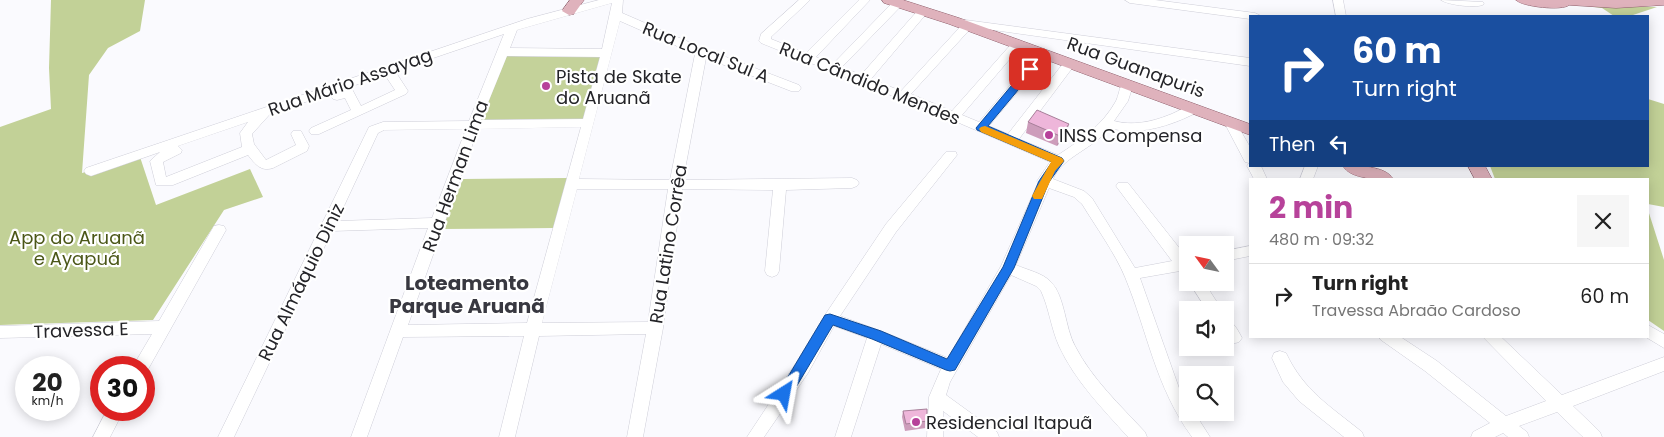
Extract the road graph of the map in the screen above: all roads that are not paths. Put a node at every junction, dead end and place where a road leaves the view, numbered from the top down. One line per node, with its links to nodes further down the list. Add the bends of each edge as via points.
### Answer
1 (612, 0): 14 (street, Rua Mário Assayag)
2 (618, 0): 17 (street)
3 (805, 0): 30 (street, Rua Cândido Mendes, via 765,36 765,41)
4 (865, 0): 30 (street)
5 (1130, 0): 13 (street)
6 (1338, 0): 19 (street)
7 (1446, 0): 12 (street)
8 (1523, 0): 21 (main road, via 1595,9)
9 (1550, 0): 11 (main road, via 1616,4)
10 (895, 1): 16 (main road, Rua Guanapuris); 33 (street)
11 (1664, 1)
12 (1479, 2): 20 (street)
13 (1198, 4): 18 (street)
14 (573, 5): 24 (street, Rua Mário Assayag)
15 (1664, 8): 22 (main road)
16 (923, 11): 23 (main road, Rua Guanapuris); 35 (street)
17 (617, 15): 27 (street, Rua Local Sul A); 28 (street)
18 (1250, 15)
19 (1341, 15)
20 (1484, 15)
21 (1609, 15)
22 (1643, 15)
23 (961, 24): 25 (main road, Rua Guanapuris); 31 (street); 39 (street)
24 (512, 28): 26 (street, Rua Herman Lima); 34 (street, Rua Mário Assayag)
25 (1017, 44): 29 (main road, Rua Guanapuris); 43 (street)
26 (501, 52): 28 (street); 45 (street, Rua Herman Lima)
27 (701, 52): 37 (street, Rua Local Sul A); 64 (street, Rua Latino Corrêa)
28 (607, 53): 46 (street)
29 (1043, 54): 32 (main road, Rua Guanapuris); 49 (street)
30 (808, 58): 33 (street, Rua Cândido Mendes)
31 (1249, 62)
32 (1069, 64): 36 (main road, Rua Guanapuris); 53 (street)
33 (834, 69): 35 (street, Rua Cândido Mendes)
34 (388, 70): 40 (street, Rua Mário Assayag); 42 (street, via 402,91)
35 (863, 80): 39 (street, Rua Cândido Mendes)
36 (1127, 85): 41 (main road, Rua Guanapuris); 47 (street, via 1122,101)
37 (795, 88)
38 (337, 96): 42 (street, via 348,92)
39 (903, 96): 43 (street, Rua Cândido Mendes)
40 (271, 109): 48 (street); 60 (street, Rua Mário Assayag)
41 (1194, 109): 44 (main road, Rua Guanapuris); 47 (street, via 1173,120 1146,126)
42 (357, 111): 51 (street)
43 (954, 116): 49 (street, Rua Cândido Mendes)
44 (1230, 122): 50 (main road, Rua Guanapuris); 56 (street)
45 (474, 123): 46 (street); 69 (street, Rua Herman Lima); 70 (street, Rua Almáquio Diniz, via 373,130)
46 (589, 123): 66 (street)
47 (1107, 123): 57 (street, via 1091,140)
48 (253, 124): 54 (street, via 246,134); 54 (street, via 160,157 156,161 160,180 168,182)
49 (981, 128): 53 (street, Rua Cândido Mendes)
50 (1249, 130)
51 (315, 131)
52 (297, 134): 54 (street, via 302,148 268,165 261,163)
53 (1011, 140): 57 (street, Rua Cândido Mendes)
54 (251, 149)
55 (951, 155): 79 (street, via 891,228)
56 (1249, 157)
57 (1059, 161): 63 (street)
58 (1353, 167): 61 (main road)
59 (1477, 167): 62 (main road)
60 (91, 171)
61 (1382, 178)
62 (1483, 178)
63 (1044, 181): 75 (street); 78 (street, via 1083,197)
64 (676, 183): 66 (street); 67 (street); 81 (street, Rua Latino Corrêa)
65 (852, 183): 67 (street)
66 (573, 184): 82 (street)
67 (780, 185): 77 (street)
68 (1123, 186): 74 (street)
69 (438, 223): 70 (street); 83 (street, Rua Herman Lima)
70 (327, 226): 99 (street, Rua Almáquio Diniz)
71 (219, 230): 80 (street)
72 (1249, 251): 73 (street)
73 (1234, 254)
74 (1179, 258)
75 (1008, 268): 93 (street); 107 (street, via 1047,287 1067,345 1080,368)
76 (1179, 268): 78 (street)
77 (772, 271)
78 (1131, 274): 108 (street, via 1172,390)
79 (830, 319): 86 (street); 103 (street, via 802,368)
80 (163, 327): 84 (street, Travessa E); 90 (street)
81 (655, 328): 82 (street); 102 (street, Rua Latino Corrêa)
82 (534, 329): 83 (street); 101 (street)
83 (399, 331): 100 (street, Rua Herman Lima)
84 (0, 332)
85 (1649, 332): 89 (street)
86 (876, 335): 93 (street); 104 (street)
87 (1389, 338): 97 (street, via 1431,366)
88 (1492, 338): 95 (street)
89 (1664, 342)
90 (147, 356)
91 (1280, 358): 109 (street, via 1289,377 1306,396)
92 (1664, 364): 95 (street)
93 (950, 366): 94 (street)
94 (937, 397): 105 (street); 106 (street)
95 (1562, 404): 97 (street); 112 (street)
96 (110, 421): 98 (street)
97 (1505, 424): 110 (street); 111 (street)
98 (101, 437)
99 (226, 437)
100 (359, 437)
101 (507, 437)
102 (634, 437)
103 (755, 437)
104 (843, 437)
105 (935, 437)
106 (991, 437)
107 (1139, 437)
108 (1202, 437)
109 (1356, 437)
110 (1479, 437)
111 (1521, 437)
112 (1594, 437)

